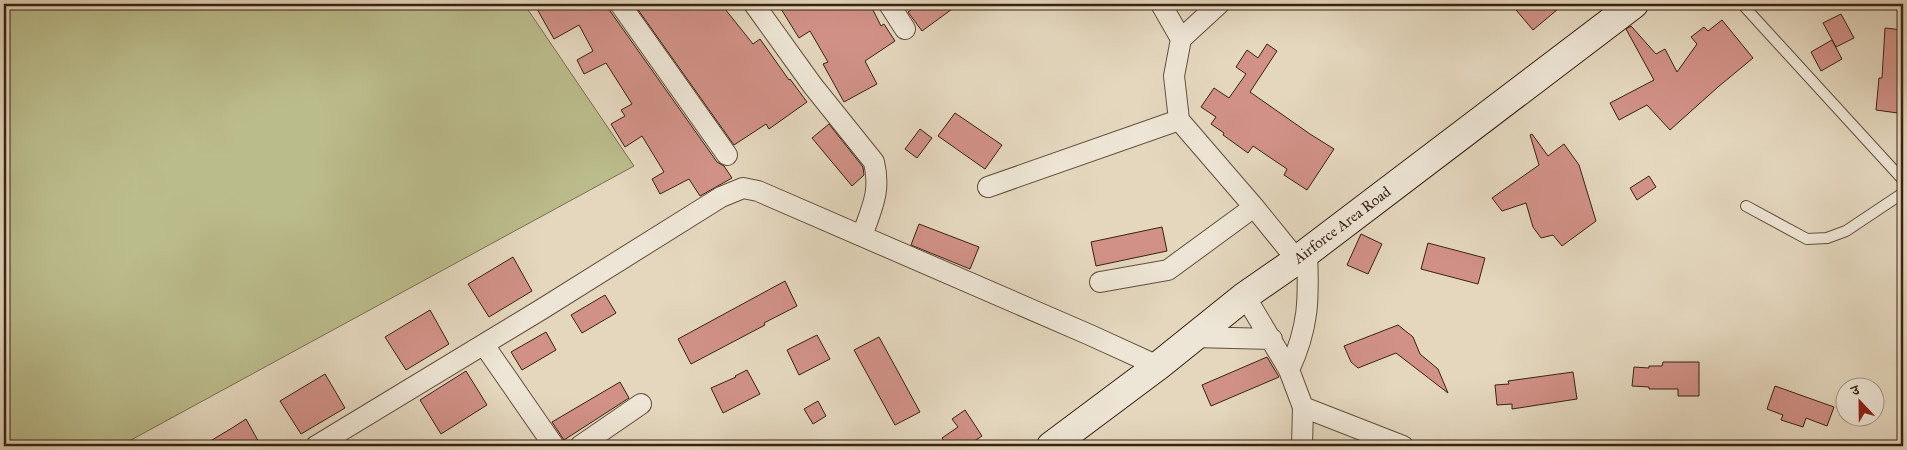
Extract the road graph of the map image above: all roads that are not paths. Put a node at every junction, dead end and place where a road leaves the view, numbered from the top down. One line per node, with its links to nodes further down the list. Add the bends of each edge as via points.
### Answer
1 (620, 4): 11 (street)
2 (754, 4): 17 (street, via 813,86 874,162 878,178 876,194)
3 (889, 4): 8 (street)
4 (1161, 4): 9 (street)
5 (1219, 4): 9 (street)
6 (1634, 4): 18 (street, Airforce Area Road)
7 (1742, 4): 12 (lane)
8 (905, 29)
9 (1181, 39): 10 (street, via 1174,76)
10 (1179, 120): 13 (street); 16 (street)
11 (727, 155)
12 (1903, 180)
13 (988, 188)
14 (1903, 194): 15 (lane, via 1846,231 1827,238 1807,239)
15 (1746, 206)
16 (1254, 207): 18 (street); 19 (street, via 1168,270)
17 (862, 236): 23 (street, via 744,188 721,197); 24 (street)
18 (1302, 256): 20 (street, Airforce Area Road); 25 (street, via 1309,298 1300,348)
19 (1100, 282)
20 (1245, 296): 21 (street, Airforce Area Road); 22 (street)
21 (1193, 337): 22 (street); 24 (street, Airforce Area Road)
22 (1272, 339): 25 (street)
23 (484, 345): 28 (street); 29 (street)
24 (1158, 366): 31 (street, Airforce Area Road)
25 (1289, 370): 27 (street)
26 (641, 404): 30 (street)
27 (1302, 407): 32 (street); 33 (street)
28 (316, 446)
29 (554, 446)
30 (580, 446)
31 (1051, 446)
32 (1302, 446)
33 (1403, 446)

